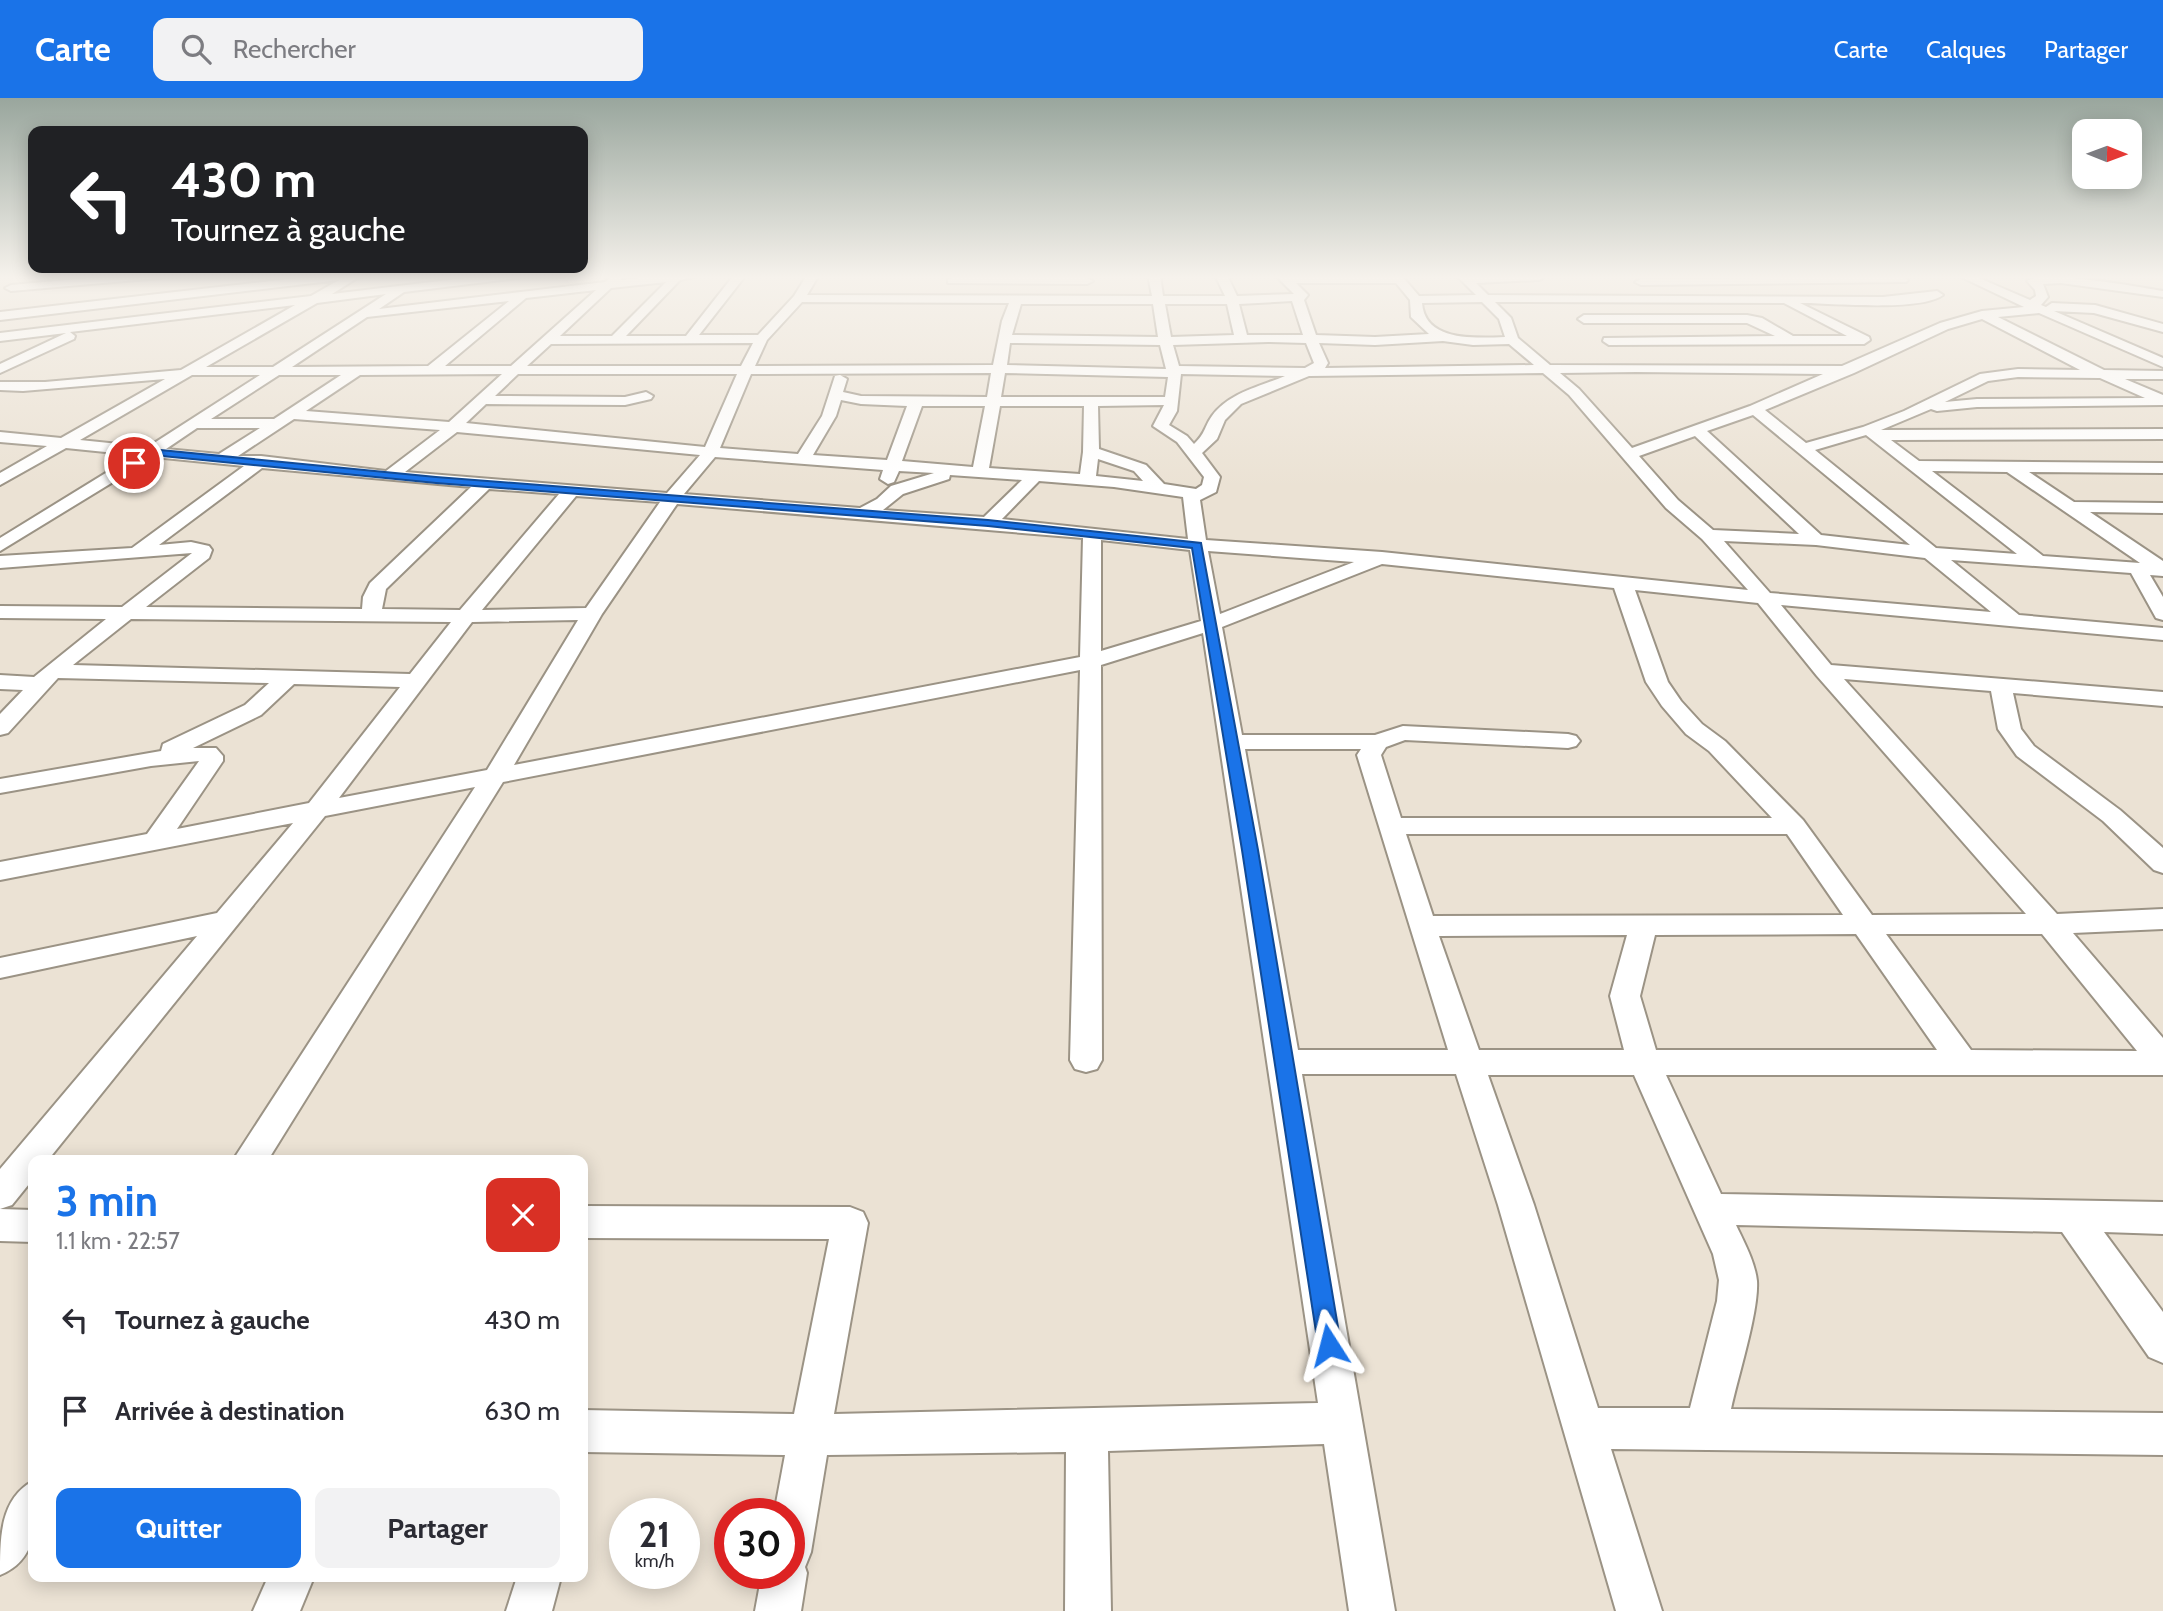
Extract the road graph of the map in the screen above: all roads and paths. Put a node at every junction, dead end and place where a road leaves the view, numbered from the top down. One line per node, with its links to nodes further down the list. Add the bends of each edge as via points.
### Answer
1 (49, 346): 17 (street)
2 (235, 346): 27 (street)
3 (315, 346): 20 (street)
4 (462, 346): 22 (street)
5 (541, 346): 28 (street)
6 (758, 346): 24 (street)
7 (1004, 346): 18 (street)
8 (1167, 346): 32 (street)
9 (1314, 346): 29 (street, via 1321,363)
10 (1519, 346): 26 (street)
11 (1614, 346): 16 (street)
12 (1900, 346): 19 (street)
13 (2046, 346): 31 (street)
14 (2123, 346): 15 (street)
15 (2163, 363)
16 (1636, 368): 19 (street); 26 (street)
17 (0, 369)
18 (1000, 369): 25 (street); 32 (street, via 1079,369); 37 (street)
19 (1849, 370): 41 (street)
20 (275, 371): 21 (street); 27 (street); 49 (street)
21 (356, 371): 22 (street); 44 (street)
22 (431, 371): 28 (street)
23 (662, 371): 24 (street); 28 (street); 35 (street)
24 (746, 371): 25 (street); 58 (street)
25 (844, 371): 34 (street)
26 (1550, 371): 29 (street); 61 (street)
27 (188, 372): 33 (street, via 45,387); 55 (street)
28 (514, 372): 36 (street)
29 (1304, 372): 32 (street); 60 (street, via 1236,401 1219,418 1212,436)
30 (2163, 375): 31 (street)
31 (2109, 376): 38 (street); 45 (street, via 2018,373 1985,377)
32 (1174, 382): 40 (street); 60 (street, via 1161,428 1182,439)
33 (0, 386)
34 (835, 395): 39 (street); 42 (street)
35 (646, 396): 36 (street, via 625,401); 43 (street)
36 (480, 400): 50 (street)
37 (993, 401): 39 (street); 40 (street); 70 (street)
38 (2163, 401): 45 (street, via 1969,403)
39 (916, 402): 47 (street)
40 (1091, 402): 59 (street)
41 (1755, 409): 51 (street); 56 (street)
42 (831, 410): 46 (street); 62 (street)
43 (633, 413)
44 (290, 414): 48 (street); 50 (street)
45 (1909, 414): 52 (street)
46 (873, 416)
47 (902, 422): 65 (street)
48 (277, 423): 49 (street); 63 (street)
49 (194, 424): 57 (street)
50 (452, 426): 58 (street, via 617,436); 71 (street)
51 (1697, 430): 61 (street); 87 (street)
52 (1872, 432): 53 (street); 56 (street); 66 (street)
53 (2163, 434)
54 (0, 437): 55 (street)
55 (66, 443): 57 (street); 73 (street)
56 (1805, 449): 91 (street)
57 (150, 452): 63 (street); 89 (street)
58 (711, 452): 62 (street); 80 (street)
59 (1091, 452): 74 (street); 76 (street, via 1140,468)
60 (1193, 453): 78 (street, via 1212,477 1210,488)
61 (1628, 455): 86 (street, via 1672,504)
62 (804, 457): 65 (street)
63 (223, 458): 64 (street)
64 (261, 461): 71 (street); 90 (street)
65 (895, 466): 69 (street); 79 (street, via 885,490)
66 (1915, 466): 67 (street); 93 (street)
67 (2011, 467): 68 (street); 81 (street)
68 (2163, 468)
69 (962, 472): 70 (street); 79 (street, via 906,486)
70 (980, 472): 72 (street)
71 (389, 476): 75 (street)
72 (1034, 477): 74 (street); 84 (street)
73 (1, 479)
74 (1087, 480): 76 (street)
75 (484, 484): 77 (street); 97 (street)
76 (1158, 487): 78 (street)
77 (572, 490): 80 (street); 105 (street)
78 (1199, 494): 88 (street, via 1191,499)
79 (888, 497): 83 (street)
80 (672, 498): 83 (street); 103 (street)
81 (2072, 507): 82 (street); 95 (street, via 2163,570)
82 (2163, 508)
83 (863, 513): 84 (street)
84 (988, 523): 85 (street)
85 (1092, 534): 88 (street); 109 (street)
86 (1708, 535): 87 (street); 98 (street)
87 (1816, 540): 91 (street)
88 (1197, 545): 92 (street); 107 (street)
89 (0, 546)
90 (137, 552): 94 (street); 100 (street, via 203,550)
91 (1931, 553): 93 (street); 106 (street)
92 (1382, 558): 96 (street); 107 (street)
93 (2037, 561): 95 (street)
94 (0, 562)
95 (2137, 568): 104 (street)
96 (1622, 582): 98 (street); 126 (street, via 1657,682 1673,706)
97 (374, 592): 101 (street); 102 (street)
98 (1765, 598): 106 (street); 110 (street)
99 (0, 612): 100 (street)
100 (124, 613): 101 (street); 111 (street)
101 (337, 614): 102 (street)
102 (372, 614): 105 (street)
103 (592, 614): 105 (street); 122 (street)
104 (2163, 614)
105 (466, 616): 113 (street)
106 (2015, 622): 108 (street)
107 (1212, 624): 109 (street); 120 (street)
108 (2163, 634)
109 (1091, 661): 122 (street); 137 (street)
110 (1825, 671): 115 (street); 133 (street)
111 (45, 677): 112 (street); 114 (street); 117 (street)
112 (288, 678): 113 (street); 121 (street, via 253,710)
113 (417, 681): 124 (street)
114 (0, 682)
115 (2000, 684): 116 (street); 128 (street, via 2004,716 2014,738 2113,816)
116 (2163, 699)
117 (0, 728)
118 (1377, 741): 119 (street, via 1402,733); 120 (street); 125 (street, via 1370,755)
119 (1568, 741)
120 (1232, 742): 138 (street)
121 (151, 759): 123 (street); 127 (street, via 202,752 211,756)
122 (496, 774): 124 (street); 144 (street)
123 (0, 786)
124 (318, 809): 127 (street); 131 (street)
125 (1391, 826): 126 (street); 135 (street)
126 (1794, 826): 134 (street)
127 (156, 840): 129 (street)
128 (2163, 864)
129 (0, 872)
130 (2163, 919): 133 (street)
131 (224, 921): 136 (street); 143 (street)
132 (1644, 924): 134 (street); 135 (street); 140 (street, via 1625,996)
133 (2050, 924): 134 (street); 141 (street)
134 (1867, 925): 142 (street)
135 (1422, 926): 139 (street)
136 (0, 968)
137 (1086, 1060)
138 (1284, 1062): 139 (street); 154 (street)
139 (1468, 1062): 140 (street); 155 (street)
140 (1644, 1062): 142 (street); 147 (street)
141 (2163, 1062): 142 (street)
142 (1963, 1063)
143 (32, 1155)
144 (253, 1155)
145 (28, 1160): 146 (street)
146 (0, 1194)
147 (1712, 1209): 148 (street); 156 (street, via 1738,1280)
148 (2072, 1217): 149 (street); 153 (street)
149 (2163, 1218)
150 (588, 1222): 160 (street, via 850,1223)
151 (0, 1225): 152 (street)
152 (28, 1226)
153 (2163, 1344)
154 (1342, 1423): 158 (street); 171 (street)
155 (1585, 1428): 156 (street); 172 (street)
156 (1706, 1429): 159 (street)
157 (588, 1432): 160 (street)
158 (1087, 1432): 160 (street); 170 (street)
159 (2163, 1434)
160 (810, 1435): 161 (street)
161 (799, 1498)
162 (28, 1511): 163 (street)
163 (0, 1553)
164 (290, 1582): 167 (street)
165 (537, 1582): 168 (street)
166 (782, 1589): 169 (street)
167 (276, 1611)
168 (528, 1611)
169 (779, 1611)
170 (1087, 1611)
171 (1372, 1611)
172 (1639, 1611)

